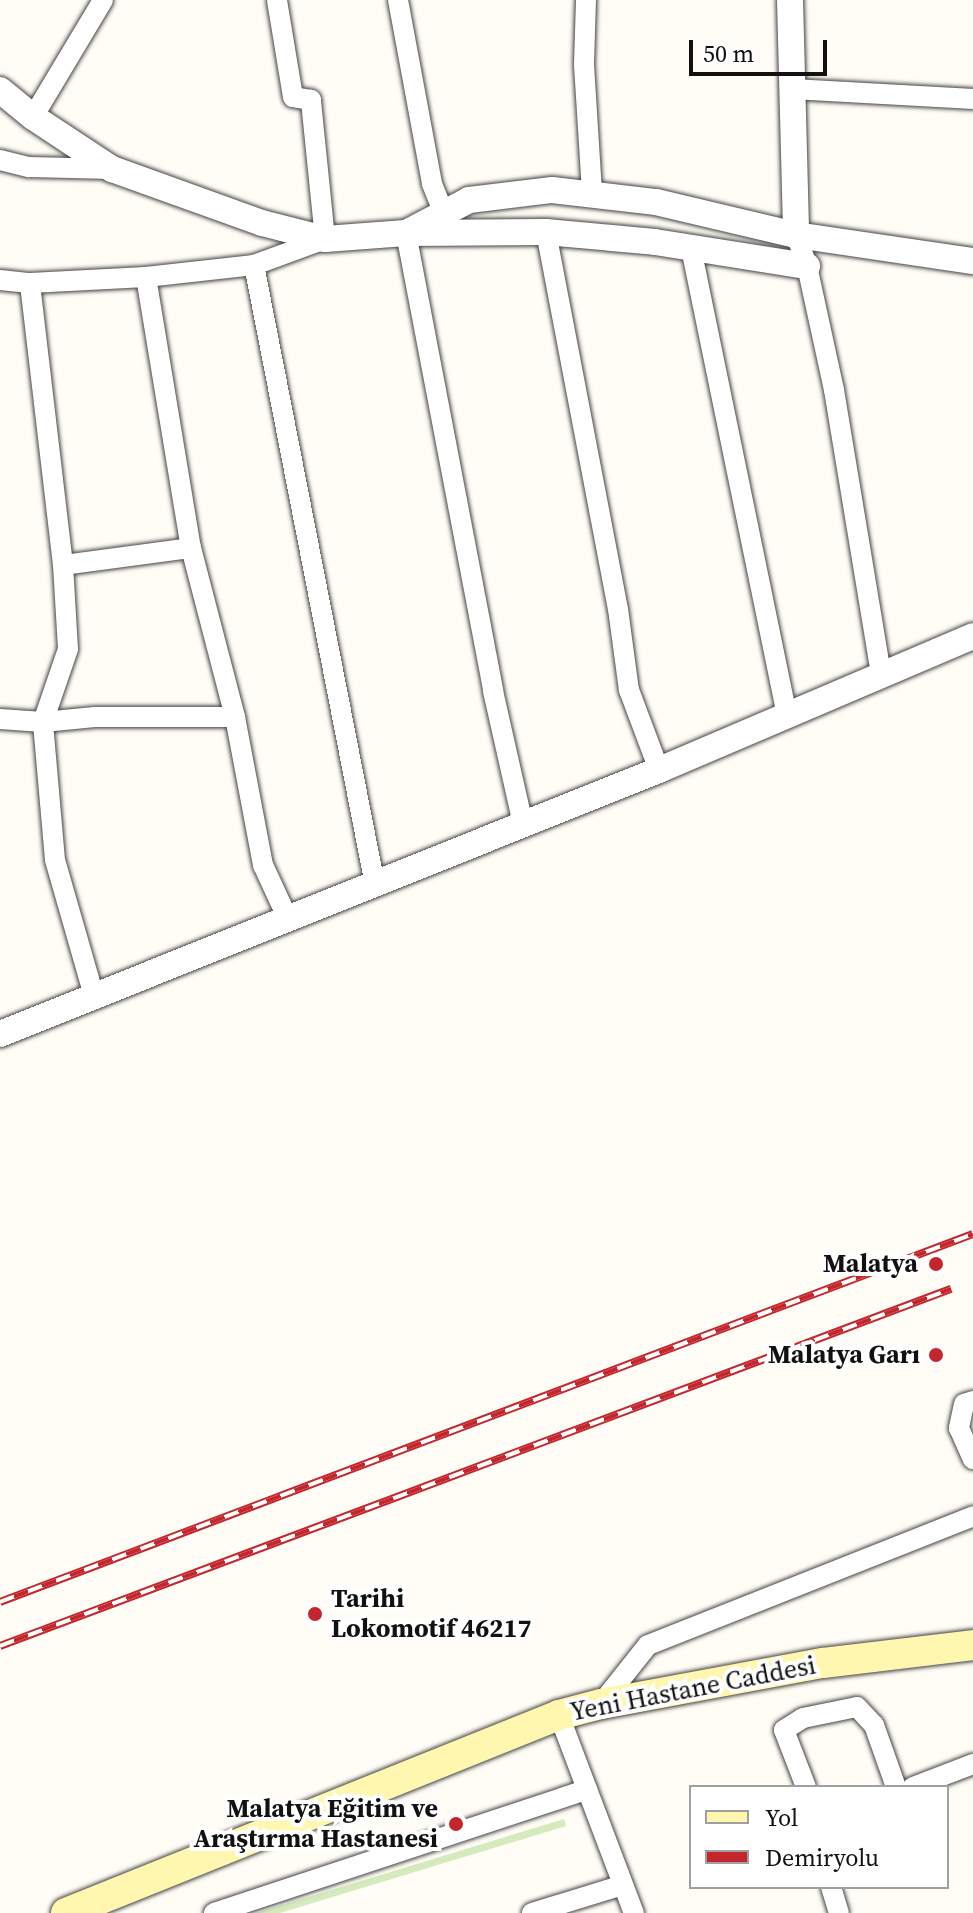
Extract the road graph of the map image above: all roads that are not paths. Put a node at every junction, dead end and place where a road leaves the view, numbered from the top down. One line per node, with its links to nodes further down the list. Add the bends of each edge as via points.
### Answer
1 (103, 0): 9 (street)
2 (277, 0): 17 (street, via 293,97 311,100)
3 (398, 0): 13 (street, via 432,184)
4 (586, 0): 12 (street, via 584,65)
5 (790, 0): 6 (street)
6 (793, 89): 8 (street); 16 (street)
7 (0, 90): 9 (street)
8 (973, 99)
9 (33, 117): 11 (street)
10 (0, 160): 11 (street, via 29,167)
11 (112, 169): 17 (street, via 262,223)
12 (592, 193): 13 (street, via 552,190 469,200); 16 (street, via 656,202)
13 (444, 213): 15 (street)
14 (546, 232): 15 (street); 18 (street); 33 (street, via 629,690)
15 (406, 233): 17 (street); 34 (street)
16 (796, 235): 19 (street); 21 (street)
17 (325, 239): 20 (street)
18 (691, 248): 21 (street); 29 (street)
19 (973, 261)
20 (254, 265): 22 (street); 35 (street)
21 (807, 266): 28 (street, via 834,390)
22 (146, 277): 24 (street); 25 (street)
23 (0, 280): 24 (street)
24 (30, 283): 26 (street)
25 (191, 548): 26 (street); 30 (street)
26 (63, 565): 32 (street, via 68,649)
27 (973, 636): 28 (street)
28 (881, 674): 29 (street)
29 (787, 714): 33 (street)
30 (235, 717): 32 (street); 36 (street, via 263,865)
31 (0, 719): 32 (street)
32 (43, 722): 37 (street, via 55,860)
33 (659, 770): 34 (street)
34 (523, 824): 35 (street)
35 (375, 885): 36 (street)
36 (288, 919): 37 (street)
37 (94, 996): 38 (street)
38 (0, 1034)
39 (973, 1401): 40 (street, via 964,1404 959,1428)
40 (973, 1459)
41 (973, 1516): 43 (street, via 648,1645)
42 (973, 1645): 43 (main road, Yeni Hastane Caddesi, via 823,1663)
43 (601, 1704): 44 (main road, Yeni Hastane Caddesi)
44 (559, 1715): 49 (street); 52 (main road, Yeni Hastane Caddesi)
45 (973, 1764): 48 (street)
46 (805, 1785): 47 (street, via 784,1730 803,1718 857,1707 874,1725)
47 (895, 1785)
48 (918, 1785)
49 (587, 1790): 50 (street); 53 (street)
50 (623, 1885): 54 (street); 55 (street)
51 (832, 1889): 56 (street)
52 (66, 1913)
53 (214, 1913)
54 (532, 1913)
55 (634, 1913)
56 (839, 1913)

